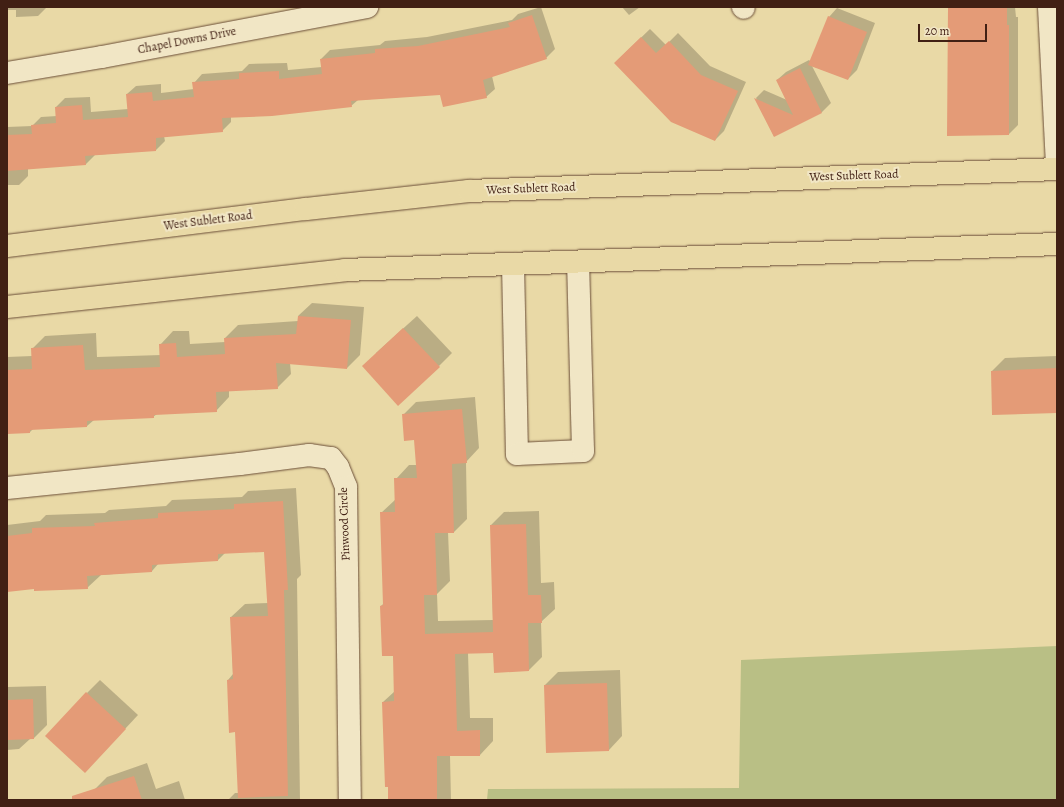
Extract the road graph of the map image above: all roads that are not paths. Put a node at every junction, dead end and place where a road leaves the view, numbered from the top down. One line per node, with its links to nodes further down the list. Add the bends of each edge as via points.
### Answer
1 (367, 7): 3 (street, Chapel Downs Drive, via 102,58)
2 (1049, 7): 4 (street)
3 (7, 73)
4 (1057, 165)
5 (1057, 169): 7 (main road, West Sublett Road, via 469,191)
6 (1057, 244): 8 (main road)
7 (7, 246)
8 (578, 262): 9 (main road); 9 (street, via 583,451 517,454)
9 (513, 264): 10 (main road, via 344,270)
10 (7, 307)
11 (7, 488): 12 (street, Pinwood Circle, via 309,455 332,458 346,486)
12 (350, 800)

